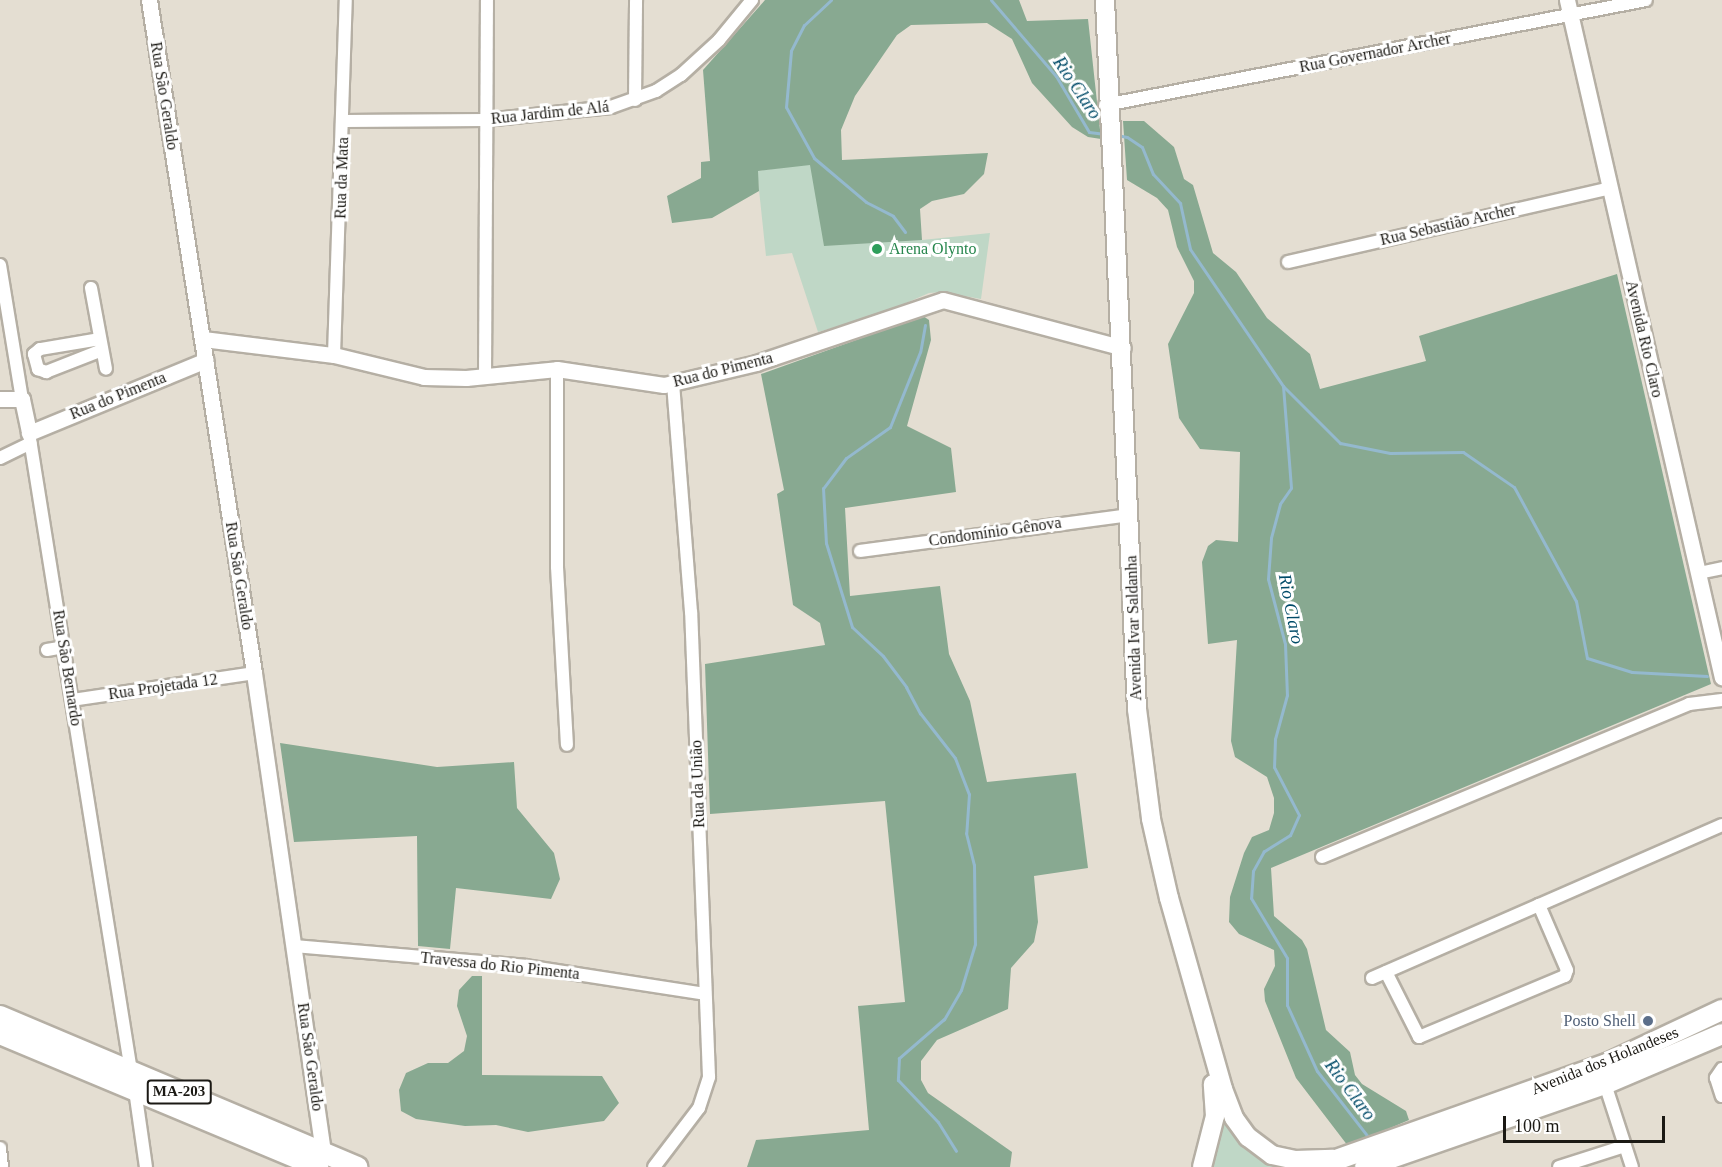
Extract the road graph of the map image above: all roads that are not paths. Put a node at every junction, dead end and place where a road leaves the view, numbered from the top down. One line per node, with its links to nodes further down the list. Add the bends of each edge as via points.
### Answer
1 (149, 0): 18 (street, Rua São Geraldo)
2 (346, 0): 13 (street, Rua da Mata)
3 (487, 0): 12 (street)
4 (636, 0): 10 (street)
5 (752, 0): 10 (street, Rua Jardim de Alá, via 699,60 656,91)
6 (1097, 0): 11 (main road, Avenida Ivar Saldanha)
7 (1105, 0): 11 (main road, Avenida Ivar Saldanha)
8 (1646, 0): 9 (street, Rua Governador Archer)
9 (1569, 7): 11 (street, Rua Governador Archer); 14 (street, Avenida Rio Claro)
10 (635, 100): 12 (street, Rua Jardim de Alá, via 587,111)
11 (1108, 113): 20 (main road, Avenida Ivar Saldanha)
12 (485, 120): 13 (street, Rua Jardim de Alá); 27 (street)
13 (344, 121): 21 (street, Rua da Mata)
14 (1608, 189): 15 (street, Rua Sebastião Archer); 36 (street, Avenida Rio Claro)
15 (1288, 262)
16 (0, 265): 24 (street, Rua São Bernardo)
17 (91, 288): 19 (street)
18 (203, 339): 21 (street, Rua do Pimenta); 22 (street, Rua São Geraldo)
19 (101, 344): 23 (street, via 50,371 38,369); 23 (street, via 40,349 34,354); 25 (street)
20 (1120, 348): 28 (street, Rua do Pimenta, via 955,302 931,301 852,333); 33 (main road, Avenida Ivar Saldanha)
21 (334, 356): 27 (street, Rua do Pimenta, via 424,377)
22 (206, 360): 31 (street, Rua do Pimenta); 39 (street, Rua São Geraldo)
23 (36, 362): 24 (street)
24 (17, 366): 30 (street, Rua São Bernardo)
25 (106, 369)
26 (557, 369): 27 (street, Rua do Pimenta); 28 (street, Rua do Pimenta, via 639,384); 43 (street, via 557,567)
27 (485, 377)
28 (673, 384): 50 (street, Rua da União, via 691,612)
29 (0, 399): 30 (street)
30 (22, 399): 31 (street, Rua São Bernardo)
31 (30, 438): 32 (street, Rua do Pimenta); 37 (street, Rua São Bernardo)
32 (0, 458)
33 (1126, 515): 34 (street, Condomínio Gênova); 61 (main road, Avenida Ivar Saldanha, via 1140,756 1169,898 1222,1089 1240,1128 1266,1152 1303,1161); 67 (main road, Avenida Ivar Saldanha, via 1135,767 1161,899 1215,1099)
34 (860, 551)
35 (1722, 568): 36 (street)
36 (1699, 573): 40 (street, Avenida Rio Claro)
37 (64, 647): 38 (street); 41 (street, Rua São Bernardo)
38 (47, 650)
39 (254, 673): 41 (street, Rua Projetada 12); 47 (street, Rua São Geraldo)
40 (1722, 678)
41 (72, 700): 56 (street, Rua São Bernardo)
42 (1716, 701): 45 (street, via 1689,704)
43 (567, 745)
44 (1722, 825): 46 (street)
45 (1322, 857)
46 (1539, 905): 48 (street); 48 (street, via 1567,970 1565,976 1419,1037)
47 (294, 946): 50 (street, Travessa do Rio Pimenta, via 525,966); 62 (street, Rua São Geraldo)
48 (1386, 972): 49 (street)
49 (1372, 978)
50 (705, 994): 66 (street, Rua da União, via 707,1090 694,1117)
51 (1722, 1010): 61 (main road, Avenida dos Holandeses, via 1607,1064)
52 (0, 1016): 56 (main road, MA-203)
53 (0, 1034): 56 (main road, MA-203)
54 (1722, 1034): 57 (main road, Avenida dos Holandeses)
55 (1722, 1069): 58 (street, via 1716,1078)
56 (133, 1081): 62 (main road, MA-203); 64 (street, Rua São Bernardo)
57 (1605, 1084): 59 (street); 69 (main road, Avenida dos Holandeses)
58 (1722, 1096)
59 (1625, 1146): 70 (street); 71 (street)
60 (0, 1148): 63 (street)
61 (1344, 1157): 68 (main road, Avenida dos Holandeses)
62 (321, 1160): 65 (main road, MA-203)
63 (2, 1167)
64 (146, 1167)
65 (357, 1167)
66 (654, 1167)
67 (1202, 1167)
68 (1316, 1167)
69 (1365, 1167)
70 (1559, 1167)
71 (1632, 1167)

